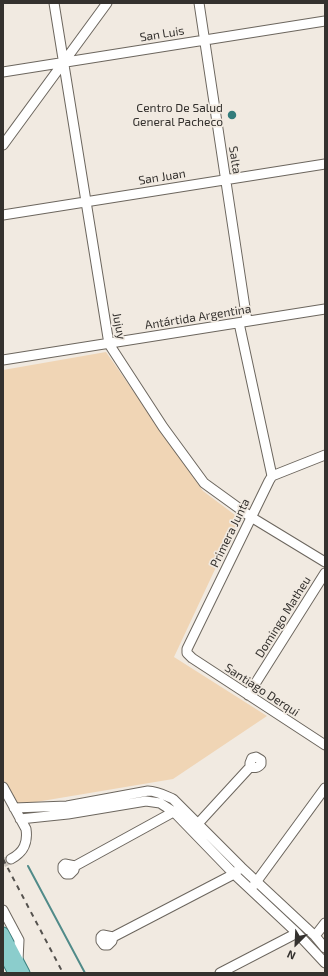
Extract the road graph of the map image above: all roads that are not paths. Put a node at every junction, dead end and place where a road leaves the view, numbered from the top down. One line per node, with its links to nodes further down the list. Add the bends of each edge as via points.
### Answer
1 (54, 3): 6 (street, Jujuy)
2 (107, 3): 6 (street)
3 (198, 3): 5 (street, Salta)
4 (325, 21): 5 (street, San Luis)
5 (204, 40): 6 (street, San Luis); 10 (street, Salta)
6 (64, 62): 7 (street, San Luis); 8 (street); 11 (street, Jujuy)
7 (3, 72)
8 (3, 145)
9 (325, 164): 10 (street, San Juan)
10 (226, 179): 11 (street, San Juan); 14 (street, Salta)
11 (86, 202): 12 (street, San Juan); 15 (street, Jujuy)
12 (3, 215)
13 (325, 309): 14 (street, Antártida Argentina)
14 (243, 322): 15 (street, Antártida Argentina); 18 (street, Salta)
15 (109, 344): 16 (street, Antártida Argentina); 19 (street, Jujuy, via 204,483)
16 (3, 360)
17 (325, 455): 18 (street)
18 (272, 476): 19 (street, Primera Junta)
19 (251, 517): 20 (street, Jujuy); 22 (street, Primera Junta)
20 (325, 562)
21 (325, 573): 23 (street, Domingo Matheu)
22 (187, 653): 23 (street, Santiago Derqui)
23 (248, 695): 24 (street, Santiago Derqui)
24 (325, 745)
25 (250, 767): 33 (street)
26 (325, 779): 28 (street)
27 (3, 787): 29 (street)
28 (325, 787): 37 (street)
29 (14, 808): 30 (street); 32 (street)
30 (68, 810): 31 (street, via 146,801); 32 (street)
31 (177, 810): 33 (street); 35 (street)
32 (22, 822): 34 (street, via 26,843 21,853)
33 (195, 828): 36 (street)
34 (10, 857)
35 (75, 866)
36 (238, 870): 37 (street); 38 (street); 45 (street)
37 (257, 882): 38 (street); 40 (street)
38 (251, 889): 43 (street)
39 (3, 910): 48 (street, via 19,940)
40 (300, 922): 43 (street); 44 (street)
41 (325, 923): 44 (street)
42 (3, 932): 48 (main road)
43 (297, 934): 44 (street); 49 (street); 52 (street)
44 (312, 934): 46 (street)
45 (113, 937)
46 (325, 948)
47 (3, 952): 50 (main road)
48 (18, 961): 51 (main road)
49 (325, 963)
50 (14, 973)
51 (24, 973)
52 (220, 973)

